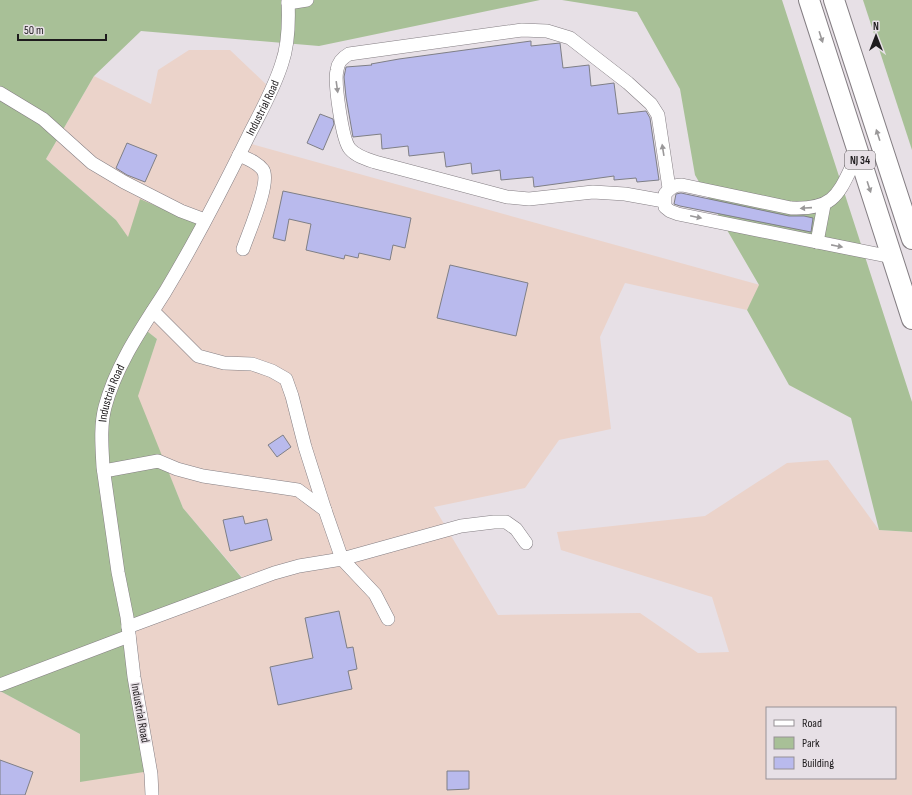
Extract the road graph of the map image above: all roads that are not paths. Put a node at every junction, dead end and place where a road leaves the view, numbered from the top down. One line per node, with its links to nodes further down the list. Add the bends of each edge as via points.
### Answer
1 (308, 0): 4 (street)
2 (809, 0): 6 (highway, NJ 34, one-way to 6)
3 (834, 0): 12 (highway, NJ 34, one-way to 3)
4 (288, 1): 7 (street, Industrial Road, via 283,62)
5 (0, 93): 11 (street, via 42,120 92,163 181,211)
6 (858, 154): 10 (street, via 835,197); 15 (highway, NJ 34, one-way to 15)
7 (239, 155): 11 (street, Industrial Road); 14 (street, via 256,163 263,171 265,180)
8 (669, 188): 9 (street); 9 (street, one-way to 9, via 658,115 651,104 570,38 547,31 522,30 349,54 340,60 336,80 343,132 350,149 360,156 507,197 529,199 593,192 625,194); 10 (street, one-way to 8, via 807,209 791,208 682,185)
9 (664, 201): 13 (street, one-way to 13, via 670,211 678,214)
10 (824, 205): 13 (street)
11 (205, 220): 16 (street, Industrial Road)
12 (912, 239)
13 (817, 242): 15 (street, one-way to 15)
14 (242, 249)
15 (892, 257): 17 (highway, NJ 34)
16 (153, 311): 18 (street, Industrial Road, via 127,353 110,390 102,432); 19 (street, via 198,356 224,363 252,364 286,379)
17 (912, 319)
18 (104, 471): 19 (street, via 158,461 203,476 298,490); 23 (street, Industrial Road)
19 (325, 510): 21 (street)
20 (526, 542): 21 (street, via 516,528 506,522 494,522 461,526)
21 (342, 559): 22 (street, via 375,594); 23 (street, via 274,573)
22 (388, 618)
23 (129, 632): 24 (street); 25 (street, Industrial Road)
24 (0, 684)
25 (152, 795)

